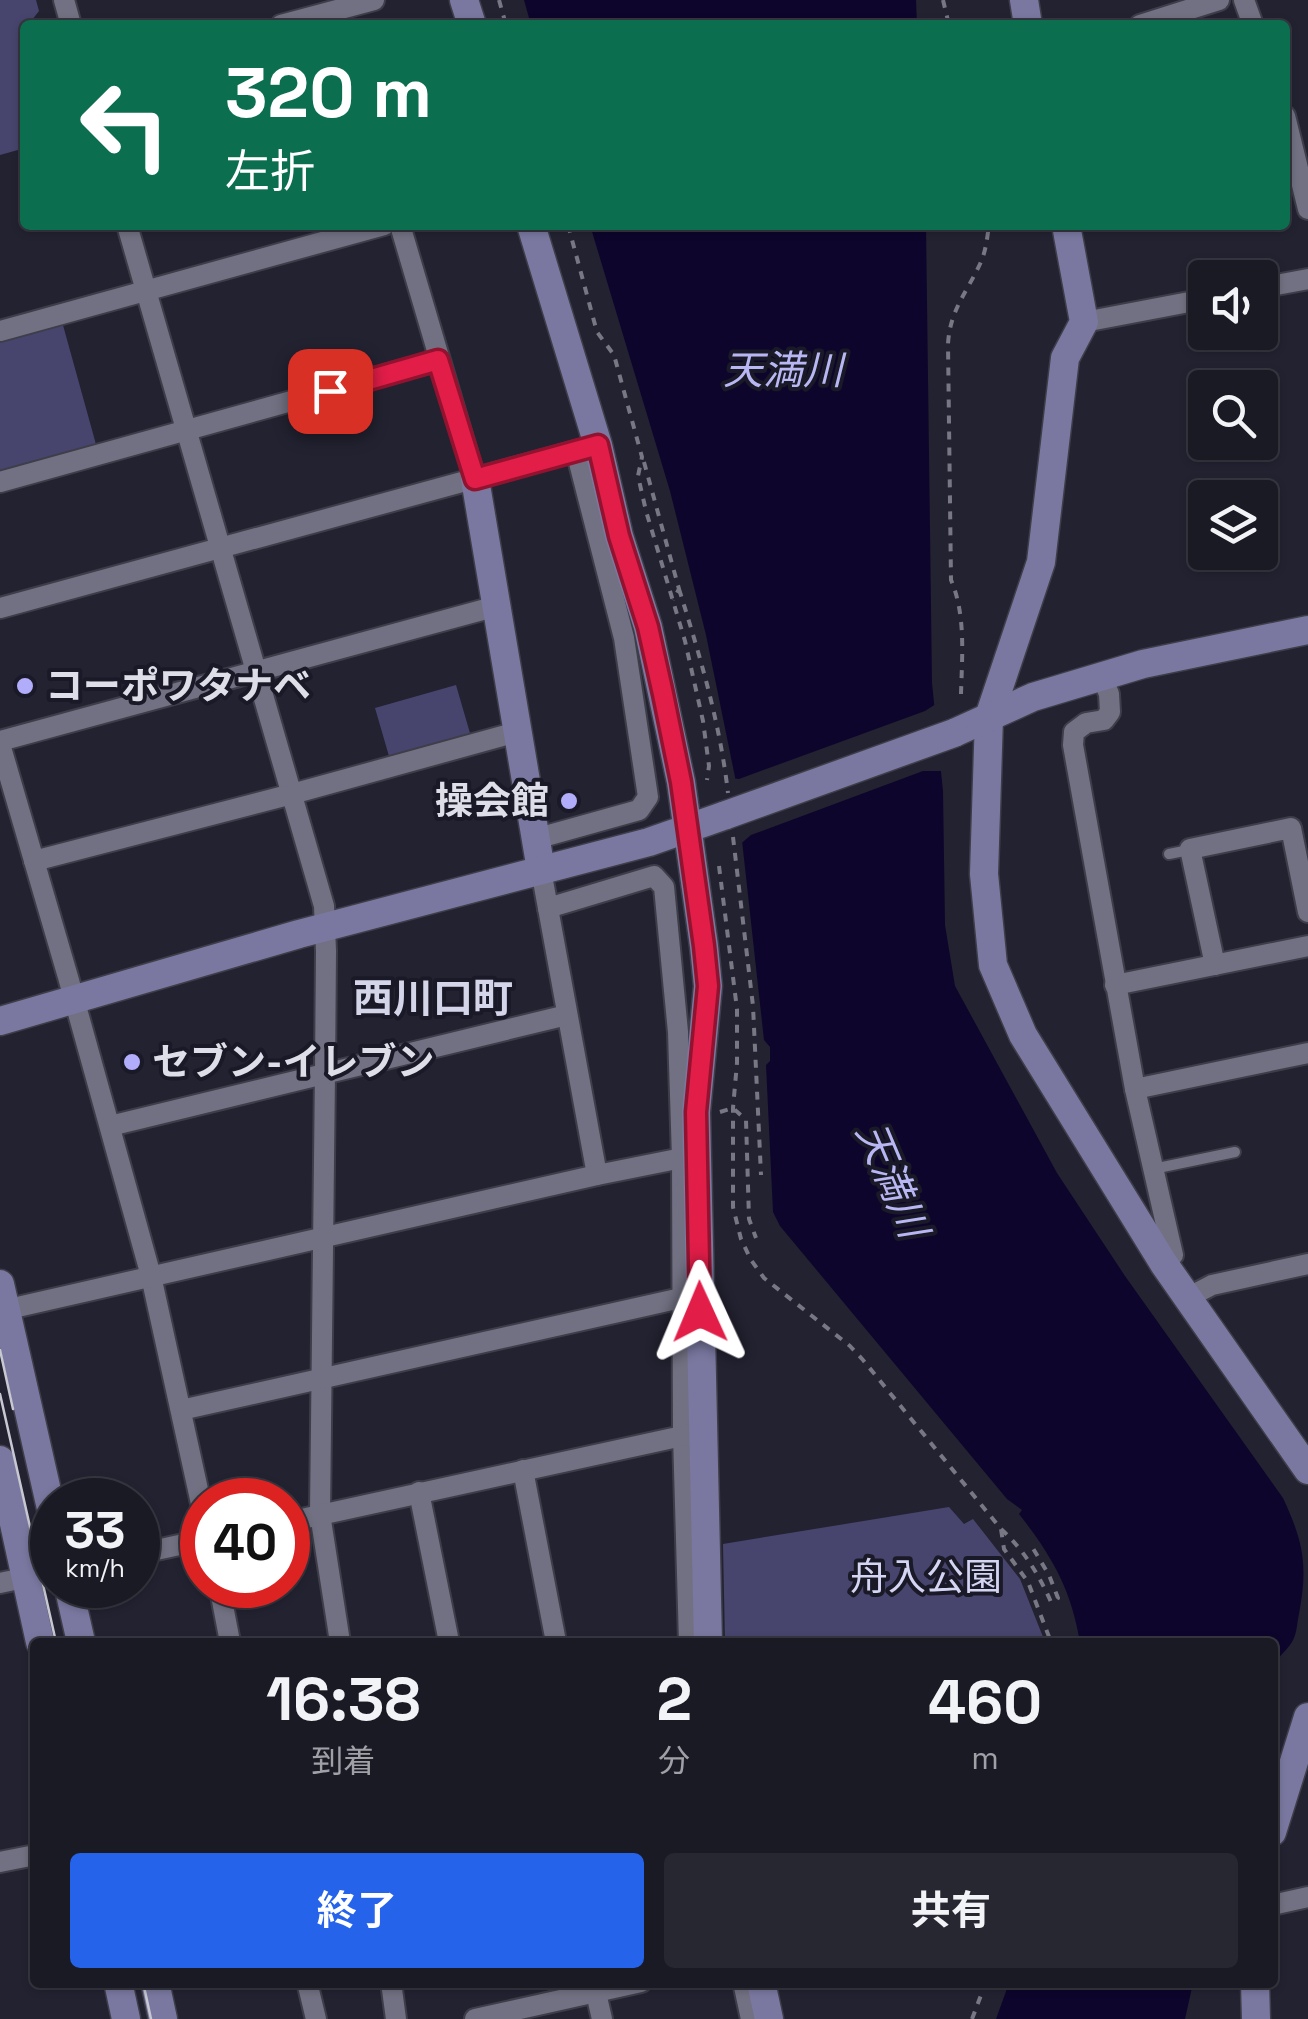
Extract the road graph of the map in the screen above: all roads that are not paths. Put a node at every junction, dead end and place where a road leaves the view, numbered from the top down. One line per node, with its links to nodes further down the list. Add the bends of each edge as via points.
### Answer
1 (374, 0): 3 (street)
2 (1219, 0): 5 (street)
3 (340, 12): 4 (street)
4 (304, 20)
5 (1156, 20)
6 (1290, 136): 7 (street)
7 (1308, 209)
8 (127, 230): 15 (street)
9 (366, 230): 15 (street)
10 (401, 230): 19 (street)
11 (532, 230): 21 (street)
12 (1067, 230): 17 (street)
13 (1308, 279): 14 (street)
14 (1278, 285)
15 (144, 290): 18 (street); 20 (street)
16 (1188, 302): 17 (street)
17 (1084, 322): 30 (street, via 1066,358 1041,562)
18 (0, 330)
19 (438, 360): 20 (street); 22 (street)
20 (185, 432): 23 (street); 24 (street)
21 (587, 448): 22 (street); 34 (street, via 648,627); 35 (street, via 648,797 640,810)
22 (475, 479): 24 (street); 25 (street)
23 (0, 482)
24 (221, 547): 26 (street); 28 (street)
25 (497, 606): 28 (street); 31 (street)
26 (0, 608)
27 (1308, 630): 29 (street)
28 (257, 673): 32 (street); 33 (street)
29 (1102, 677): 30 (street); 43 (street, via 1110,712 1074,732 1073,745)
30 (989, 717): 34 (street, bridge); 56 (street, via 984,874 992,965 1023,1035)
31 (517, 732): 33 (street); 35 (street)
32 (0, 742): 36 (street)
33 (292, 794): 36 (street); 40 (street)
34 (686, 830): 37 (street); 64 (street, via 708,986 696,1112)
35 (535, 839): 37 (street)
36 (34, 861): 44 (street)
37 (541, 870): 38 (street); 40 (street)
38 (548, 908): 45 (street); 52 (street, via 654,876 664,887)
39 (1308, 912): 42 (street, via 1292,828 1180,852)
40 (326, 927): 44 (street); 48 (street)
41 (1308, 946): 42 (street)
42 (1215, 965): 43 (street)
43 (1115, 984): 49 (street)
44 (75, 1000): 46 (street); 50 (street)
45 (567, 1015): 48 (street); 54 (street)
46 (0, 1021)
47 (1308, 1054): 49 (street)
48 (326, 1072): 50 (street); 55 (street)
49 (1135, 1088): 53 (street)
50 (110, 1126): 58 (street)
51 (1235, 1152): 53 (lane)
52 (682, 1158): 54 (street); 60 (street)
53 (1153, 1169): 56 (street, via 1173,1255)
54 (597, 1175): 55 (street)
55 (324, 1236): 58 (street); 62 (street)
56 (1164, 1264): 59 (street)
57 (1308, 1264): 59 (street, via 1212,1285)
58 (151, 1276): 61 (street); 63 (street)
59 (1189, 1297): 67 (street)
60 (681, 1298): 62 (street); 64 (street)
61 (2, 1301): 68 (street)
62 (320, 1378): 63 (street); 71 (street)
63 (181, 1410): 69 (street)
64 (693, 1433): 66 (street); 82 (street); 83 (street)
65 (0, 1460): 73 (street)
66 (523, 1470): 70 (street); 81 (street)
67 (1308, 1470)
68 (44, 1478)
69 (196, 1478)
70 (420, 1492): 71 (street); 80 (street)
71 (320, 1514): 72 (street); 79 (street)
72 (310, 1516)
73 (26, 1578): 76 (street)
74 (73, 1608): 77 (street)
75 (223, 1608): 78 (street)
76 (39, 1638)
77 (80, 1638)
78 (229, 1638)
79 (339, 1638)
80 (447, 1638)
81 (555, 1638)
82 (689, 1638)
83 (708, 1638)
84 (1306, 1726): 85 (street)
85 (1278, 1813)
86 (30, 1856): 87 (street)
87 (0, 1862)
88 (1308, 1898): 89 (street)
89 (1278, 1904)
90 (119, 1988): 99 (street)
91 (156, 1988): 100 (street)
92 (308, 1988): 101 (street)
93 (392, 1988): 102 (street)
94 (616, 1988): 98 (street)
95 (745, 1988): 105 (street)
96 (762, 1988): 106 (street)
97 (1255, 1988): 107 (street)
98 (596, 1993): 103 (street); 104 (street)
99 (126, 2019)
100 (163, 2019)
101 (316, 2019)
102 (396, 2019)
103 (475, 2019)
104 (602, 2019)
105 (751, 2019)
106 (768, 2019)
107 (1256, 2019)

